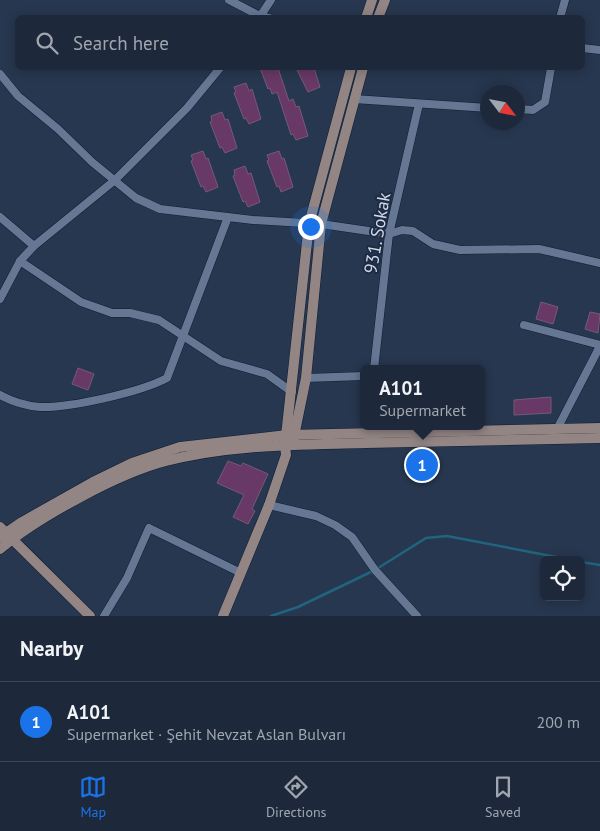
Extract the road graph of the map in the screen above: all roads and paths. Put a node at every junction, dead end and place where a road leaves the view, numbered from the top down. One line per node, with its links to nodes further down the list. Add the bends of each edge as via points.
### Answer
1 (229, 0): 6 (street)
2 (271, 0): 7 (street)
3 (372, 0): 8 (street)
4 (384, 0): 9 (street)
5 (565, 0): 10 (street)
6 (259, 15)
7 (264, 15)
8 (367, 15)
9 (379, 15)
10 (561, 15)
11 (585, 48): 12 (street)
12 (600, 50)
13 (218, 70): 22 (street, via 187,108)
14 (350, 70): 25 (street)
15 (362, 70): 18 (street)
16 (551, 70): 21 (street, via 548,96 538,109)
17 (0, 74): 22 (street, via 18,96)
18 (354, 99): 19 (street); 26 (street)
19 (418, 104): 20 (street); 27 (street, 931. Sokak)
20 (480, 108)
21 (525, 109)
22 (115, 180): 24 (street, via 136,198 160,209); 28 (street)
23 (0, 217): 28 (street)
24 (228, 217): 25 (street); 33 (street)
25 (309, 224): 26 (street); 38 (street)
26 (321, 224): 27 (street); 37 (street)
27 (389, 234): 30 (street, via 413,231 433,244 460,250 539,249); 35 (street, 931. Sokak)
28 (34, 246): 29 (street)
29 (20, 261): 31 (street); 33 (street, via 81,302 112,313 146,315)
30 (600, 263)
31 (0, 299)
32 (524, 325): 34 (street)
33 (183, 336): 38 (street, via 221,361 267,374); 39 (street, via 171,371 160,382 55,406 20,404)
34 (600, 345): 41 (street)
35 (374, 365)
36 (360, 376): 37 (street)
37 (306, 378): 43 (street)
38 (292, 392): 43 (street)
39 (0, 395)
40 (600, 428): 41 (street)
41 (557, 429): 43 (street)
42 (600, 438): 43 (street)
43 (289, 443): 44 (street); 45 (street, via 190,455 157,464)
44 (269, 505): 47 (street); 51 (street, via 335,524 352,537 375,570)
45 (5, 534): 46 (street); 48 (street)
46 (0, 549)
47 (241, 573): 49 (street, via 148,528 127,578); 50 (street)
48 (90, 616)
49 (104, 616)
50 (223, 616)
51 (417, 616)

